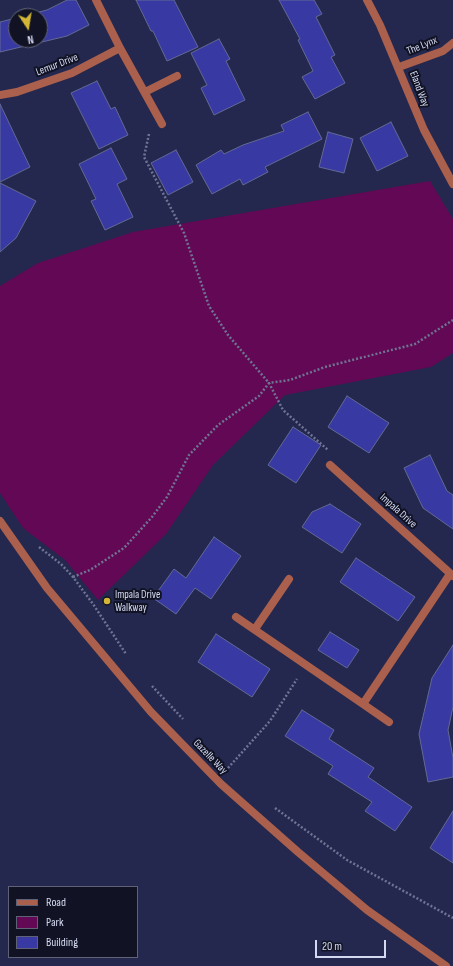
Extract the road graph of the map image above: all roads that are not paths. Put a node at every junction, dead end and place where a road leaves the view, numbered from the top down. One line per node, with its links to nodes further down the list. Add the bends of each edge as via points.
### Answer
1 (96, 0): 4 (street)
2 (367, 0): 5 (street, Eland Way)
3 (453, 43): 5 (street, The Lynx, via 443,51)
4 (120, 48): 7 (street); 8 (street, Lemur Drive, via 72,73 17,92)
5 (399, 68): 10 (street, Eland Way, via 424,130)
6 (177, 76): 7 (street)
7 (145, 92): 9 (street)
8 (0, 95)
9 (162, 124)
10 (453, 184)
11 (330, 465): 13 (street, Impala Drive)
12 (0, 521): 19 (street, Gazelle Way, via 47,588 146,706 221,784 367,910)
13 (452, 575): 17 (street, Impala Drive)
14 (289, 579): 16 (street)
15 (236, 617): 16 (street)
16 (255, 629): 17 (street)
17 (363, 704): 18 (street)
18 (388, 722)
19 (446, 966)

